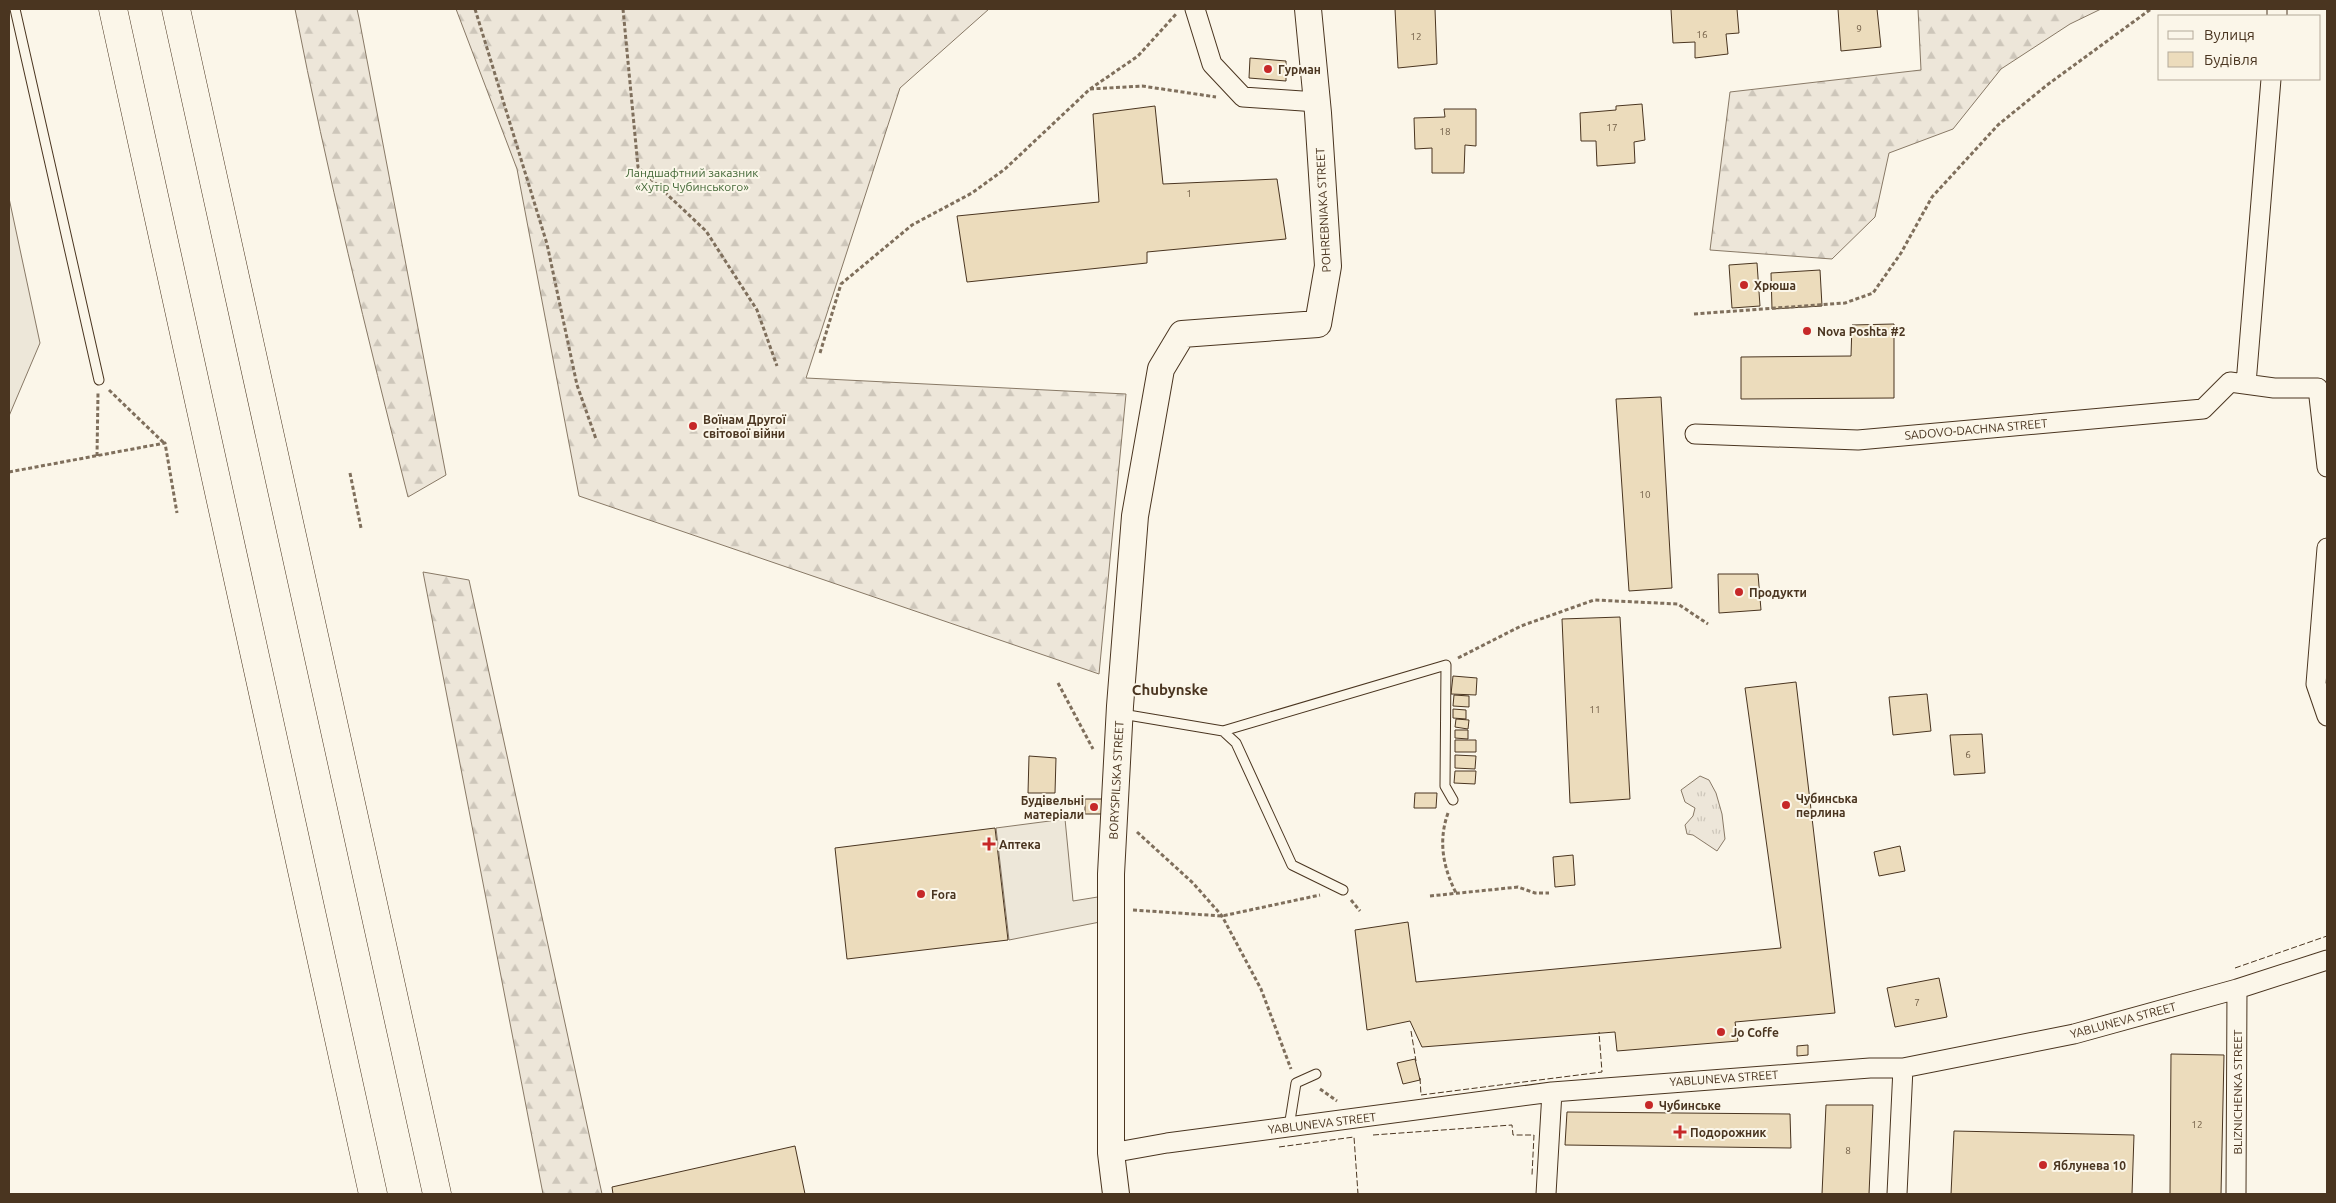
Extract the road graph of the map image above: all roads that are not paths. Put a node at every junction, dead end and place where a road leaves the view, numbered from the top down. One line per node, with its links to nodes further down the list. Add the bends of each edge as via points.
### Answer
1 (15, 9): 9 (lane)
2 (113, 9): 26 (highway)
3 (176, 9): 27 (highway)
4 (1195, 9): 7 (street, via 1212,64 1243,97)
5 (1308, 9): 7 (street, POHREBNIAKA STREET)
6 (2271, 80): 10 (street)
7 (1317, 102): 8 (street, POHREBNIAKA STREET, via 1328,266 1318,324 1182,334)
8 (1161, 369): 14 (street, BORYSPILSKA STREET, via 1135,516)
9 (99, 380)
10 (2246, 384): 11 (street, SADOVO-DACHNA STREET, via 2230,382 2203,409 2163,413 1858,440); 12 (street, SADOVO-DACHNA STREET, via 2318,388)
11 (1695, 434)
12 (2327, 467)
13 (2327, 548): 15 (street, via 2316,684)
14 (1120, 713): 16 (lane); 25 (street, BORYSPILSKA STREET, via 1111,908)
15 (2327, 716)
16 (1223, 732): 17 (lane, via 1446,664 1445,786); 18 (lane, via 1236,743 1292,865)
17 (1453, 800)
18 (1343, 890)
19 (2327, 960): 20 (street, YABLUNEVA STREET)
20 (2237, 989): 21 (street, YABLUNEVA STREET, via 2074,1034); 31 (street, BLIZNICHENKA STREET)
21 (1903, 1068): 23 (street, YABLUNEVA STREET); 30 (street)
22 (1316, 1074): 24 (lane, via 1296,1083)
23 (1552, 1092): 24 (street, YABLUNEVA STREET); 29 (street)
24 (1289, 1127): 25 (street, YABLUNEVA STREET)
25 (1112, 1153): 28 (street, BORYSPILSKA STREET)
26 (373, 1194)
27 (437, 1194)
28 (1116, 1194)
29 (1546, 1194)
30 (1898, 1194)
31 (2236, 1194)

